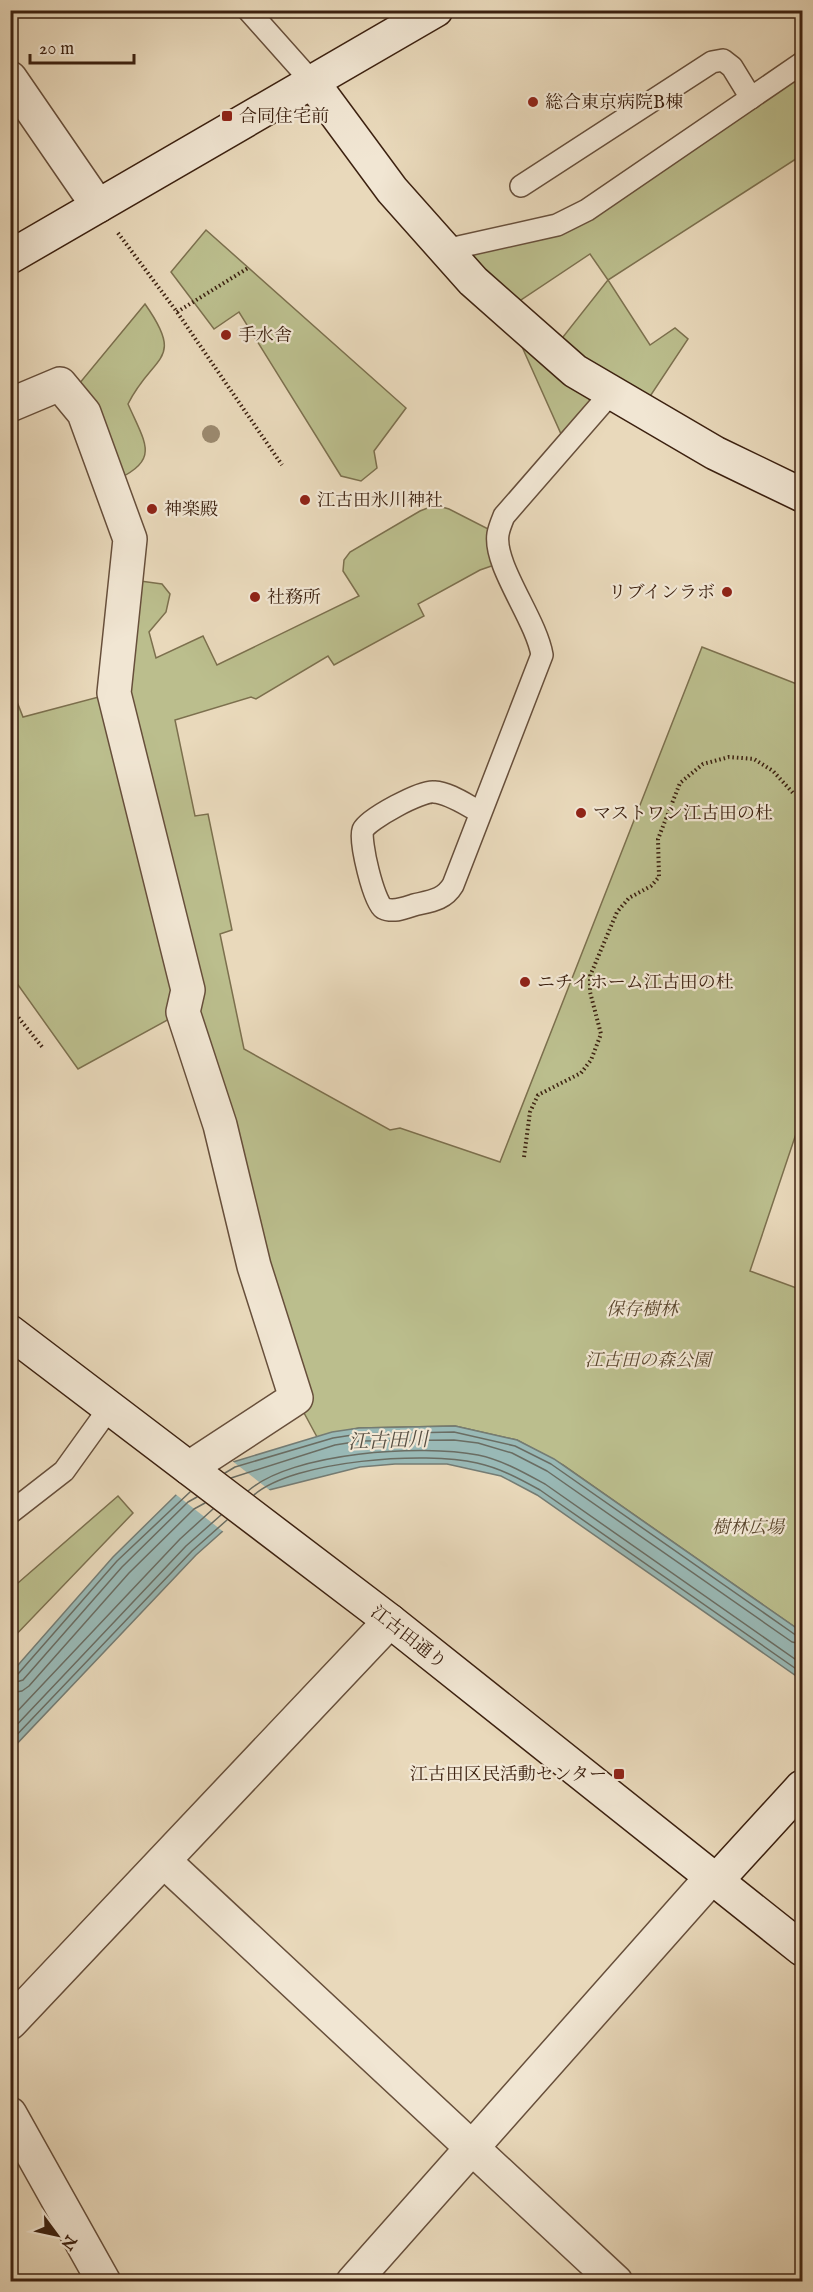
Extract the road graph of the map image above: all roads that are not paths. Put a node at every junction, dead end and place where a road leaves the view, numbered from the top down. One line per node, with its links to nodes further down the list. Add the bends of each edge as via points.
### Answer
1 (248, 10): 5 (lane)
2 (436, 10): 5 (street)
3 (802, 63): 6 (lane)
4 (10, 78): 8 (street)
5 (313, 83): 8 (street); 9 (street, via 392,190)
6 (752, 98): 7 (lane, via 732,68 723,60 712,62); 9 (lane, via 570,219)
7 (521, 186)
8 (98, 206): 10 (street)
9 (445, 250): 11 (street, via 472,281 574,371)
10 (10, 257)
11 (611, 393): 13 (street, via 715,453); 14 (lane, via 504,516 498,534 499,554 539,638 542,655)
12 (10, 405): 17 (street, via 60,384 84,413 130,538 114,693 188,990 183,1012 220,1125 254,1266 296,1398)
13 (802, 495)
14 (480, 812): 14 (lane, via 447,895 392,911 382,907 376,898 361,840 371,821 433,791)
15 (10, 1332): 16 (street, 江古田通り)
16 (110, 1407): 17 (street, 江古田通り); 18 (lane, via 64,1471)
17 (196, 1473): 19 (street, 江古田通り)
18 (10, 1514)
19 (390, 1621): 21 (street); 22 (street, 江古田通り)
20 (802, 1787): 22 (street)
21 (164, 1860): 24 (street); 26 (street)
22 (714, 1879): 23 (street, 江古田通り); 26 (street)
23 (802, 1949)
24 (10, 2023)
25 (10, 2114): 27 (street)
26 (472, 2148): 28 (street); 29 (street)
27 (104, 2282)
28 (353, 2282)
29 (616, 2282)

